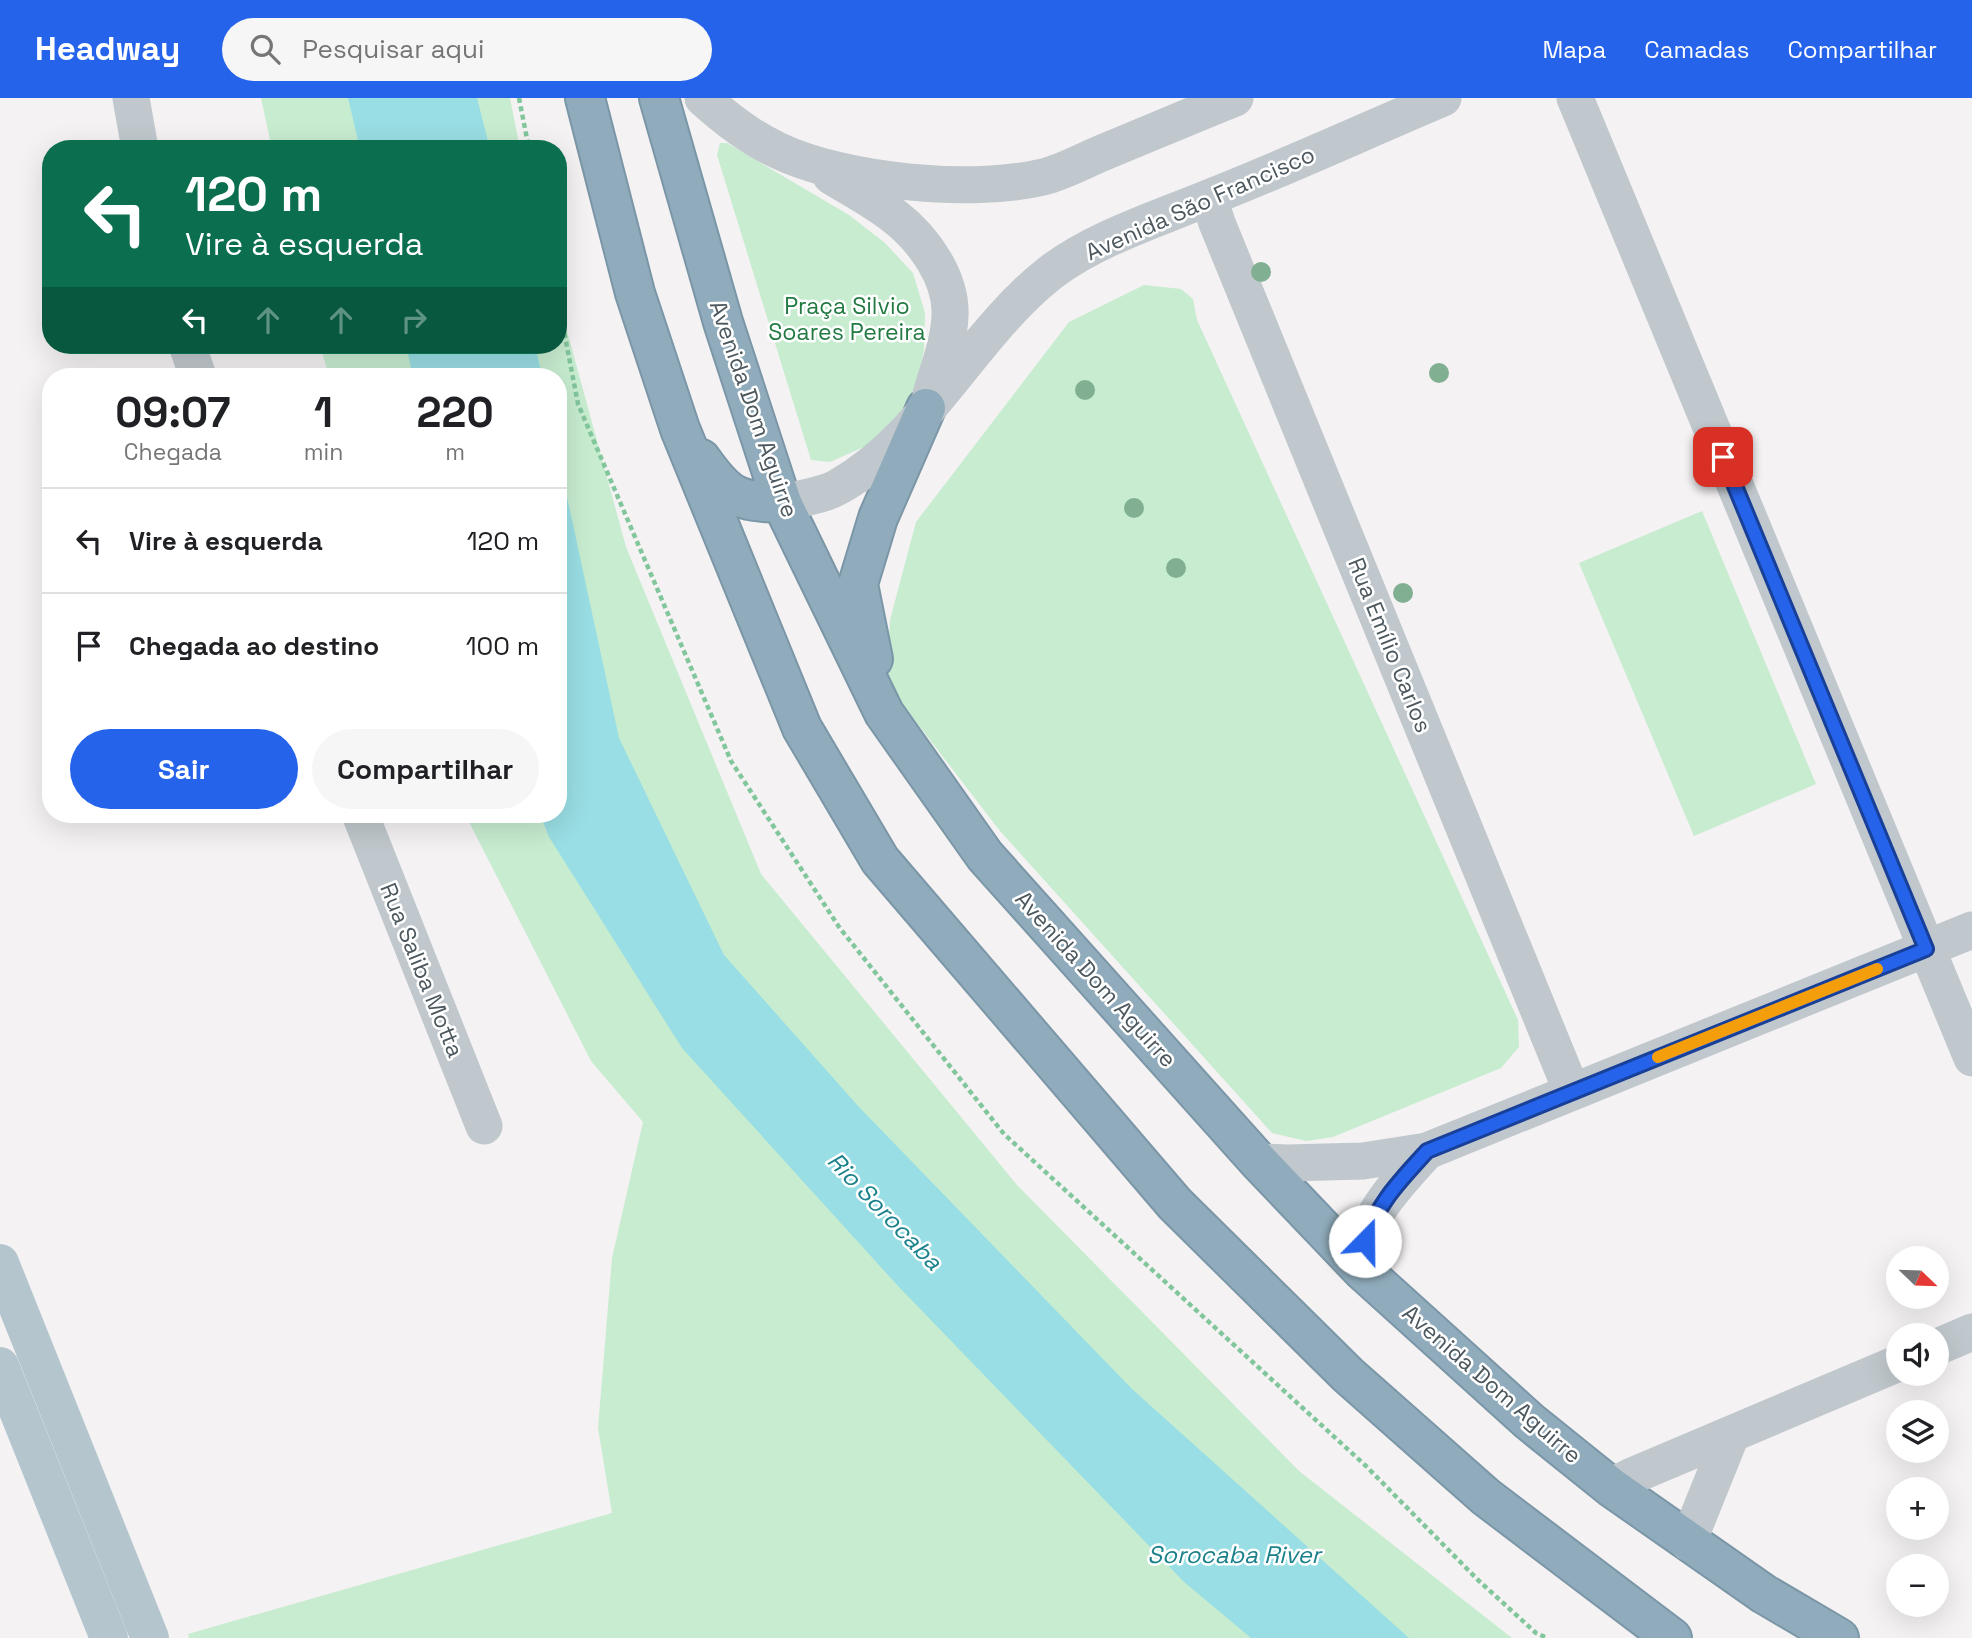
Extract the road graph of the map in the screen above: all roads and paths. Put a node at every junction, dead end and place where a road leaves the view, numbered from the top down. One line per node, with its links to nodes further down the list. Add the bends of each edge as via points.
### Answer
1 (131, 98): 9 (street)
2 (519, 98): 10 (path)
3 (585, 98): 14 (highway, via 635,293)
4 (659, 98): 15 (highway, Avenida Dom Aguirre, via 723,322)
5 (704, 98): 11 (street, via 750,135)
6 (1235, 98): 11 (street, via 1044,177 984,185 926,183)
7 (1443, 98): 12 (street, Avenida São Francisco)
8 (1575, 98): 19 (street)
9 (138, 140)
10 (527, 140)
11 (811, 163): 13 (street, via 895,216 929,251 947,289 947,340)
12 (1209, 198): 13 (street, Avenida São Francisco, via 1104,242 1052,272 1008,311); 21 (street, Rua Emílio Carlos)
13 (926, 408): 15 (street, Avenida São Francisco, via 883,456 836,488); 16 (highway, via 878,518 858,584)
14 (680, 429): 15 (highway, via 718,484 742,499); 36 (highway, via 802,728 880,860 1175,1204 1329,1356 1486,1497)
15 (782, 503): 16 (highway, Avenida Dom Aguirre)
16 (884, 713): 24 (highway, Avenida Dom Aguirre, via 985,856)
17 (364, 823): 22 (street, Rua Saliba Motta)
18 (1972, 930): 19 (street)
19 (1926, 949): 20 (street); 21 (street)
20 (1972, 1058)
21 (1572, 1092): 23 (street)
22 (484, 1126)
23 (1427, 1151): 24 (street, via 1363,1161); 26 (street, via 1384,1199 1373,1219)
24 (1259, 1162): 26 (highway, Avenida Dom Aguirre)
25 (0, 1263): 35 (main road)
26 (1363, 1272): 32 (highway, Avenida Dom Aguirre, via 1529,1421)
27 (1972, 1332): 28 (street)
28 (1949, 1342)
29 (0, 1366): 34 (main road)
30 (1886, 1369): 31 (street)
31 (1731, 1435): 32 (street); 33 (street)
32 (1611, 1487): 33 (highway, Avenida Dom Aguirre)
33 (1688, 1542): 37 (highway, Avenida Dom Aguirre)
34 (109, 1638)
35 (150, 1638)
36 (1672, 1638)
37 (1839, 1638)

